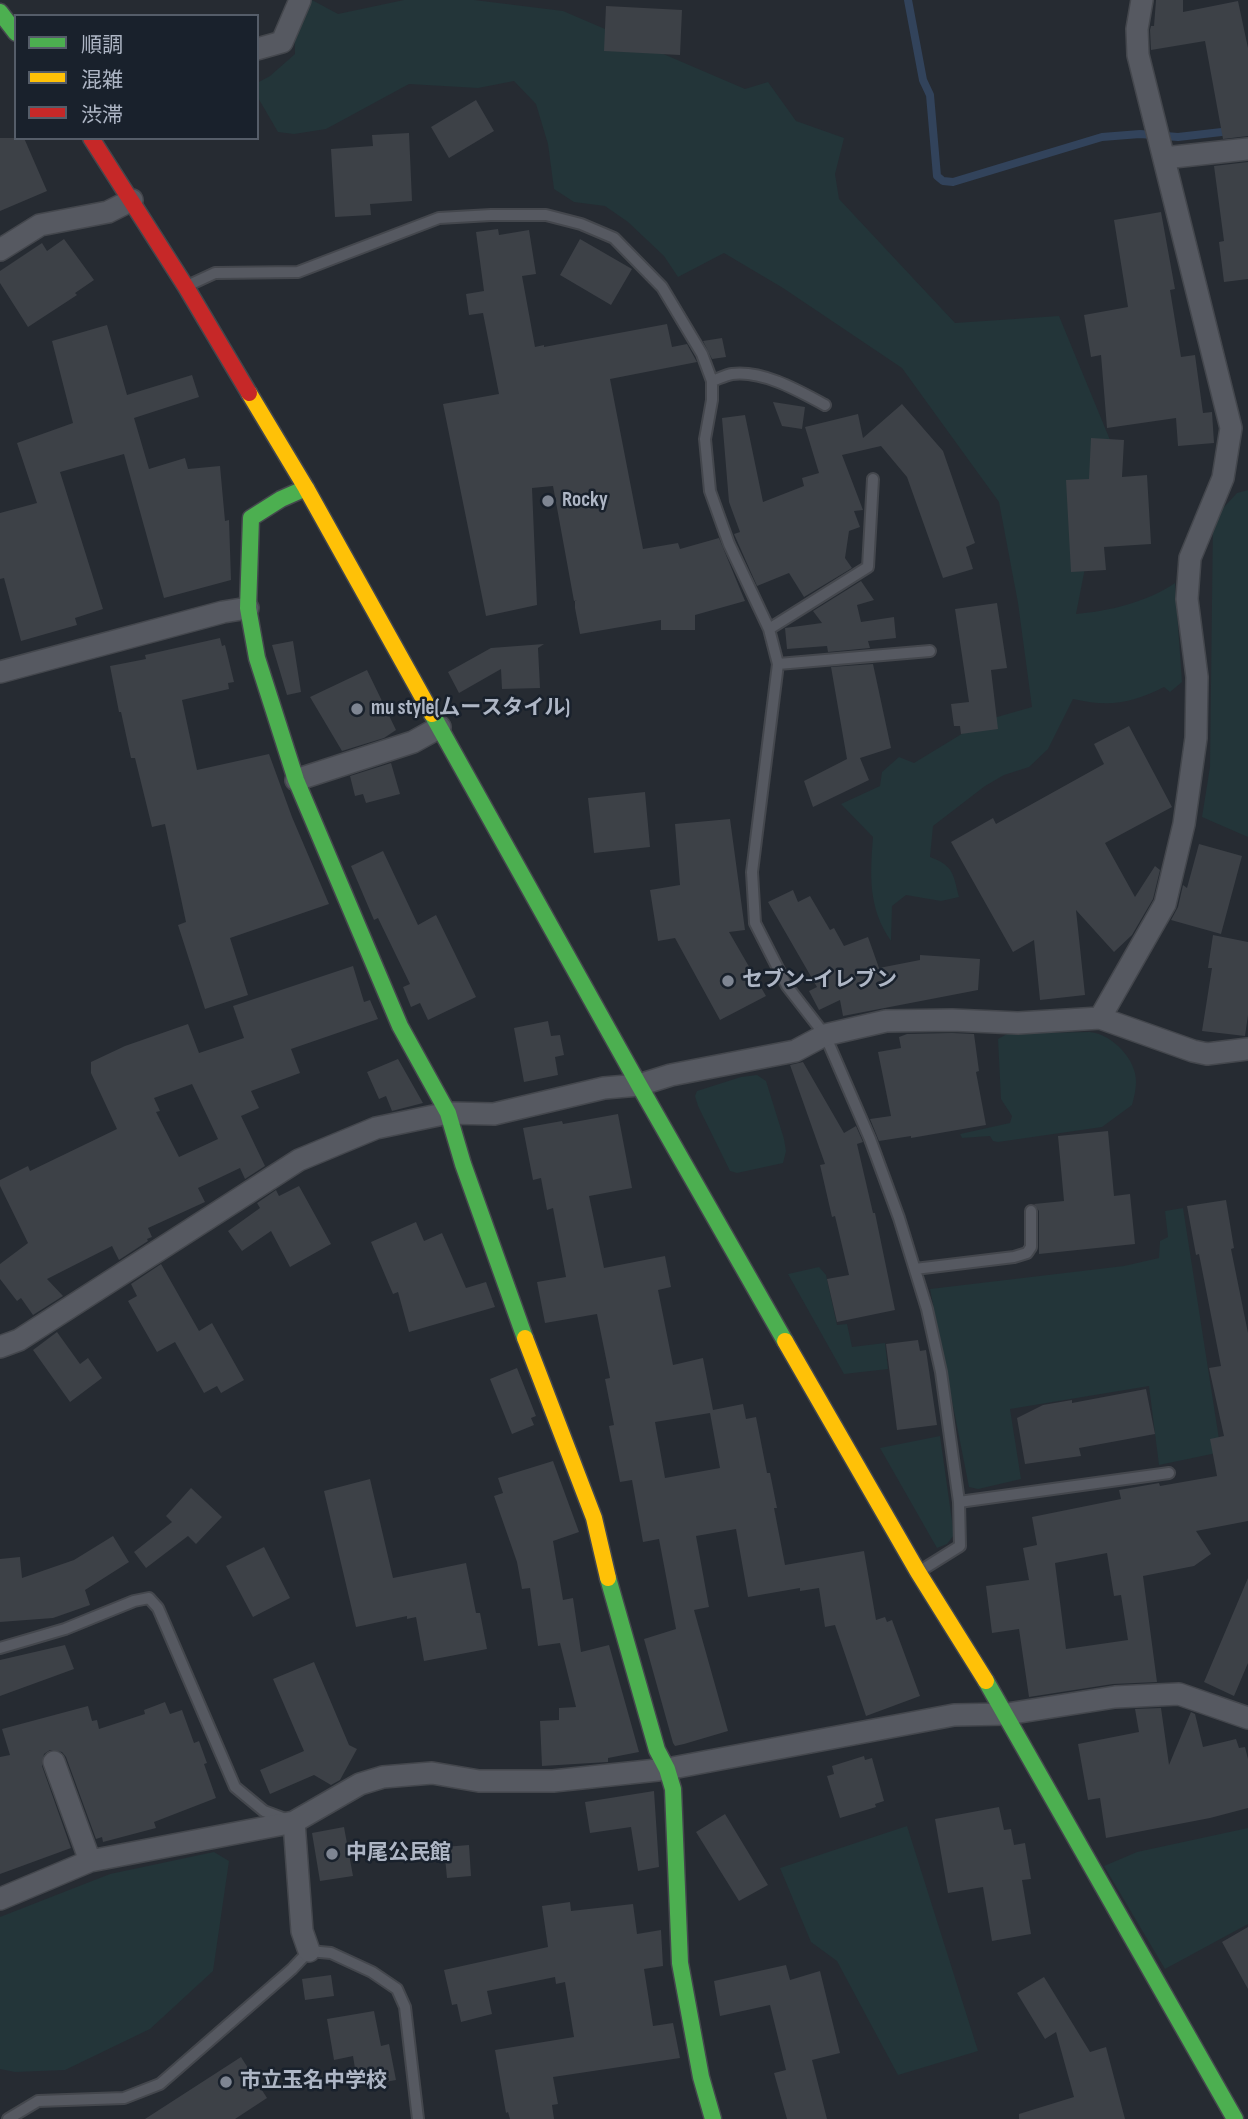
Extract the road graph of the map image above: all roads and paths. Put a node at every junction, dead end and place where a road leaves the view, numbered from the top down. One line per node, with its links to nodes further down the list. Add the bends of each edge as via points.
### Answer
1 (300, 0): 5 (street, via 282,42)
2 (1142, 0): 8 (street, via 1138,55)
3 (1, 16): 4 (street)
4 (14, 31)
5 (259, 48)
6 (92, 140): 9 (street)
7 (1248, 149): 8 (street)
8 (1163, 155): 23 (street, via 1231,428 1223,478 1190,558 1187,599 1197,677 1196,738 1184,824 1165,904)
9 (132, 200): 10 (street, via 108,212 40,225); 11 (street)
10 (0, 250)
11 (186, 286): 12 (lane, via 215,274 299,272 439,218 546,215 614,238 662,287 702,354); 15 (street)
12 (712, 381): 13 (lane, via 732,374 785,383); 17 (lane, via 705,439 710,491)
13 (825, 405)
14 (873, 479): 17 (lane, via 868,567)
15 (306, 488): 16 (street, via 251,518); 21 (street)
16 (248, 608): 20 (street); 22 (street, via 257,658)
17 (769, 629): 19 (lane)
18 (930, 651): 19 (lane)
19 (778, 664): 24 (lane, via 752,872 755,923 788,986)
20 (0, 672)
21 (440, 727): 22 (street, via 413,742); 26 (street)
22 (296, 780): 27 (street, via 400,1026)
23 (1100, 1018): 24 (street, via 1018,1023 886,1021); 25 (street, via 1207,1054)
24 (825, 1035): 26 (street, via 795,1051); 29 (lane, via 870,1139)
25 (1248, 1049)
26 (639, 1085): 27 (street, via 604,1088 494,1114); 33 (street)
27 (448, 1112): 30 (street, via 376,1128 299,1160 19,1340); 38 (street, via 521,1326 594,1518 653,1737)
28 (1031, 1212): 29 (lane, via 1027,1254)
29 (915, 1269): 32 (lane, via 941,1372)
30 (0, 1347)
31 (1169, 1473): 32 (lane)
32 (959, 1502): 33 (lane, via 960,1546)
33 (918, 1572): 35 (street)
34 (0, 1648): 39 (lane, via 149,1598 158,1608 235,1787 264,1811)
35 (1007, 1714): 36 (street, via 1115,1697 1179,1694); 38 (street, via 954,1715); 46 (street)
36 (1248, 1718)
37 (54, 1762): 40 (street)
38 (667, 1769): 39 (street, via 553,1781 479,1782 432,1773 383,1777 360,1784); 45 (street, via 673,1789 680,1963)
39 (294, 1822): 40 (street); 42 (street, via 302,1931)
40 (90, 1861): 41 (street)
41 (0, 1899)
42 (310, 1951): 43 (lane, via 160,2084 124,2098 38,2101); 44 (lane, via 331,1953 397,1989 405,2007)
43 (8, 2119)
44 (418, 2119)
45 (713, 2119)
46 (1235, 2119)

